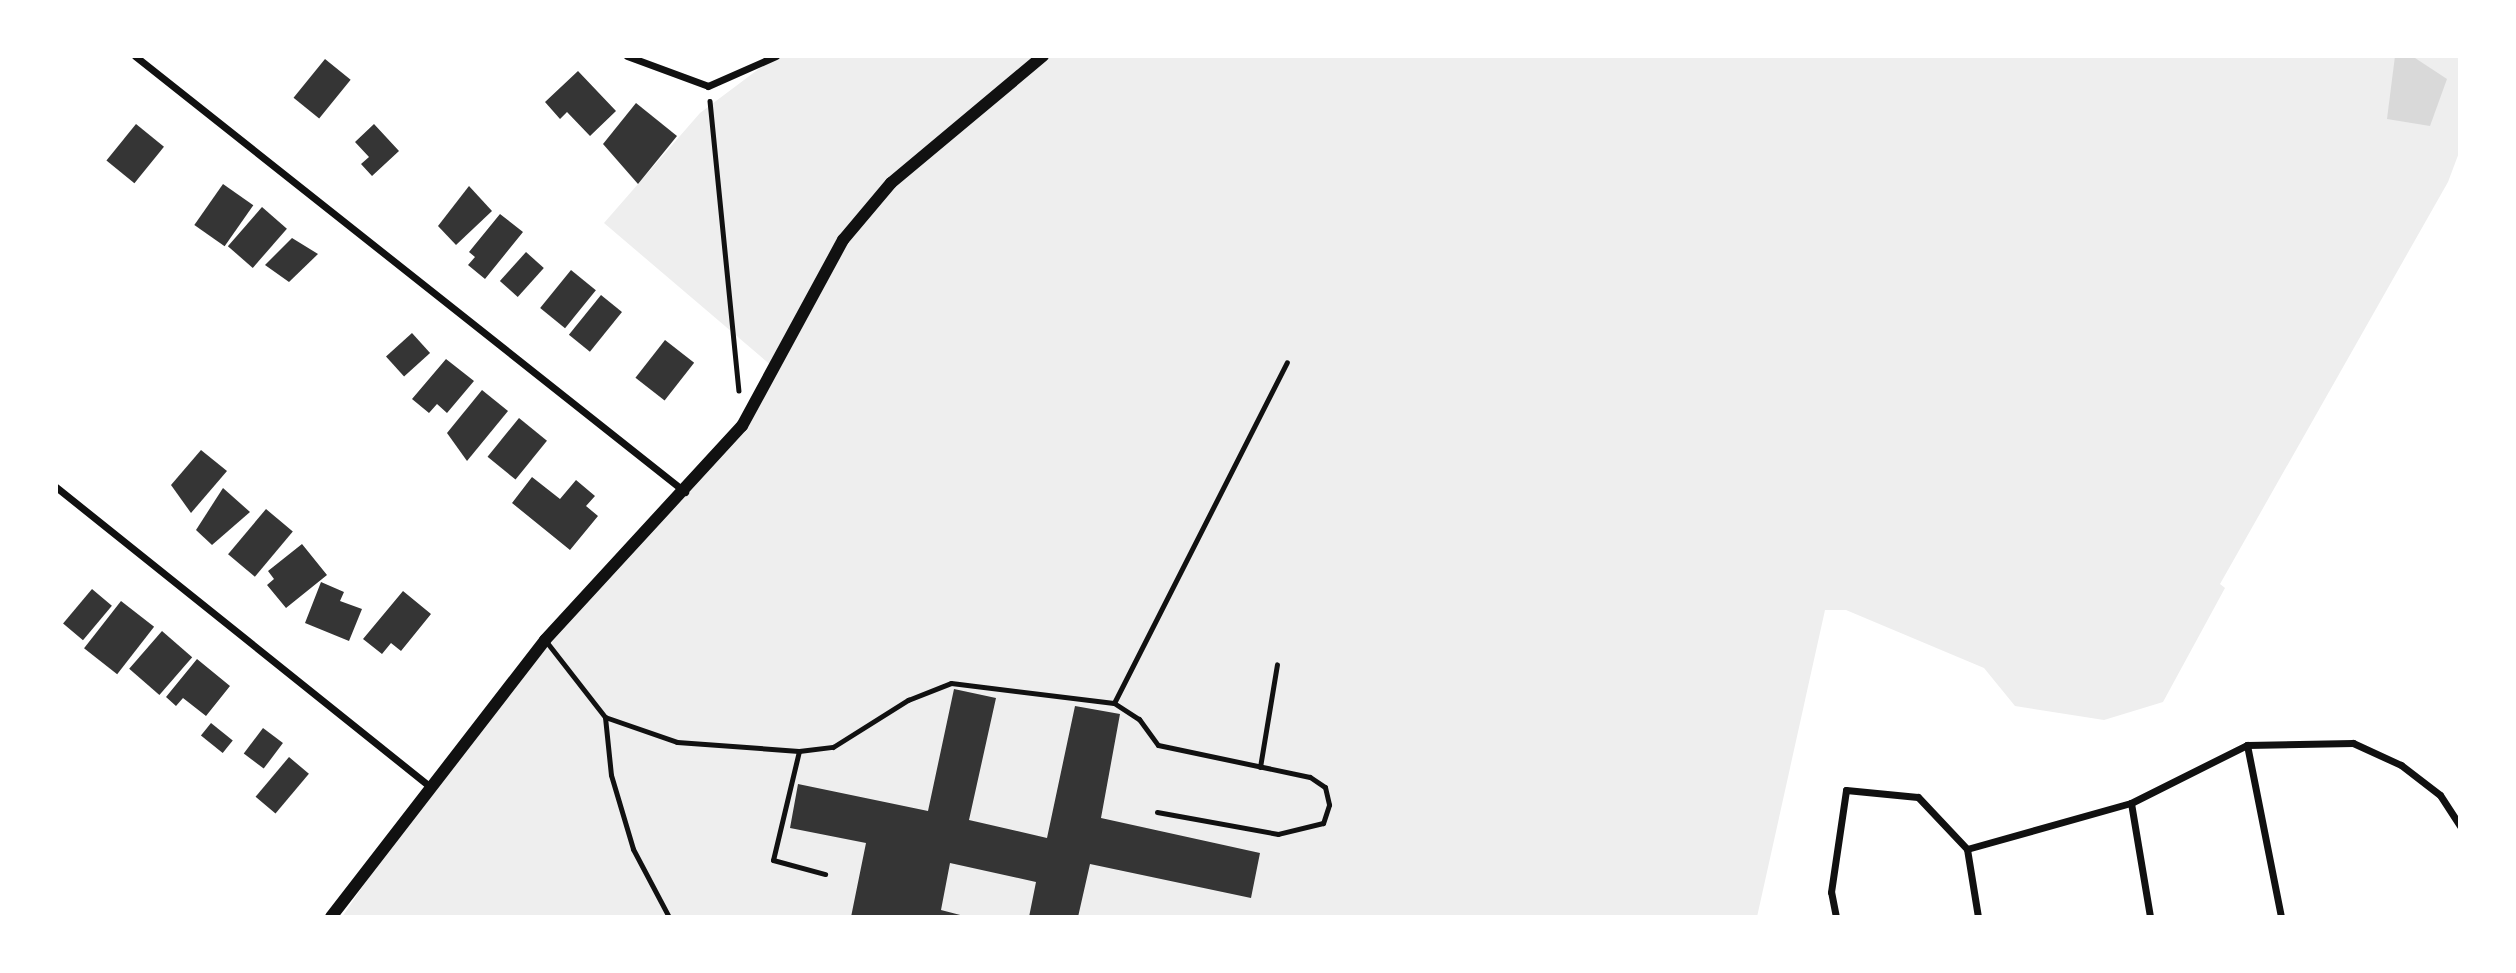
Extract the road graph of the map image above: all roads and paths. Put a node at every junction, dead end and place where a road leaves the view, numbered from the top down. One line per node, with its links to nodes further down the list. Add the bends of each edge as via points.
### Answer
1 (135, 56): 9 (street)
2 (627, 56): 5 (street)
3 (776, 56): 5 (street)
4 (1042, 56): 7 (street, via 891,183 843,240)
5 (708, 86): 7 (path, via 721,163)
6 (1287, 362): 12 (lane)
7 (741, 426): 9 (street)
8 (56, 487): 17 (street)
9 (686, 492): 10 (street)
10 (545, 640): 13 (lane); 17 (street)
11 (1277, 664): 16 (lane)
12 (1114, 703): 15 (lane, via 951,683 908,699 833,747); 16 (lane, via 1139,719 1158,745)
13 (605, 717): 15 (lane, via 677,742); 24 (lane, via 611,775 633,849)
14 (2247, 746): 18 (street); 20 (street, via 2353,743 2401,765 2440,795); 28 (street)
15 (799, 751): 22 (lane, via 773,860)
16 (1260, 767): 19 (lane, via 1310,777 1325,787 1323,823 1278,834)
17 (430, 787): 23 (street)
18 (2131, 803): 21 (street); 27 (street)
19 (1157, 812)
20 (2460, 826)
21 (1966, 849): 25 (street, via 1918,797 1846,790 1831,892); 26 (street)
22 (825, 874)
23 (331, 917)
24 (669, 917)
25 (1836, 917)
26 (1978, 917)
27 (2150, 917)
28 (2281, 917)

